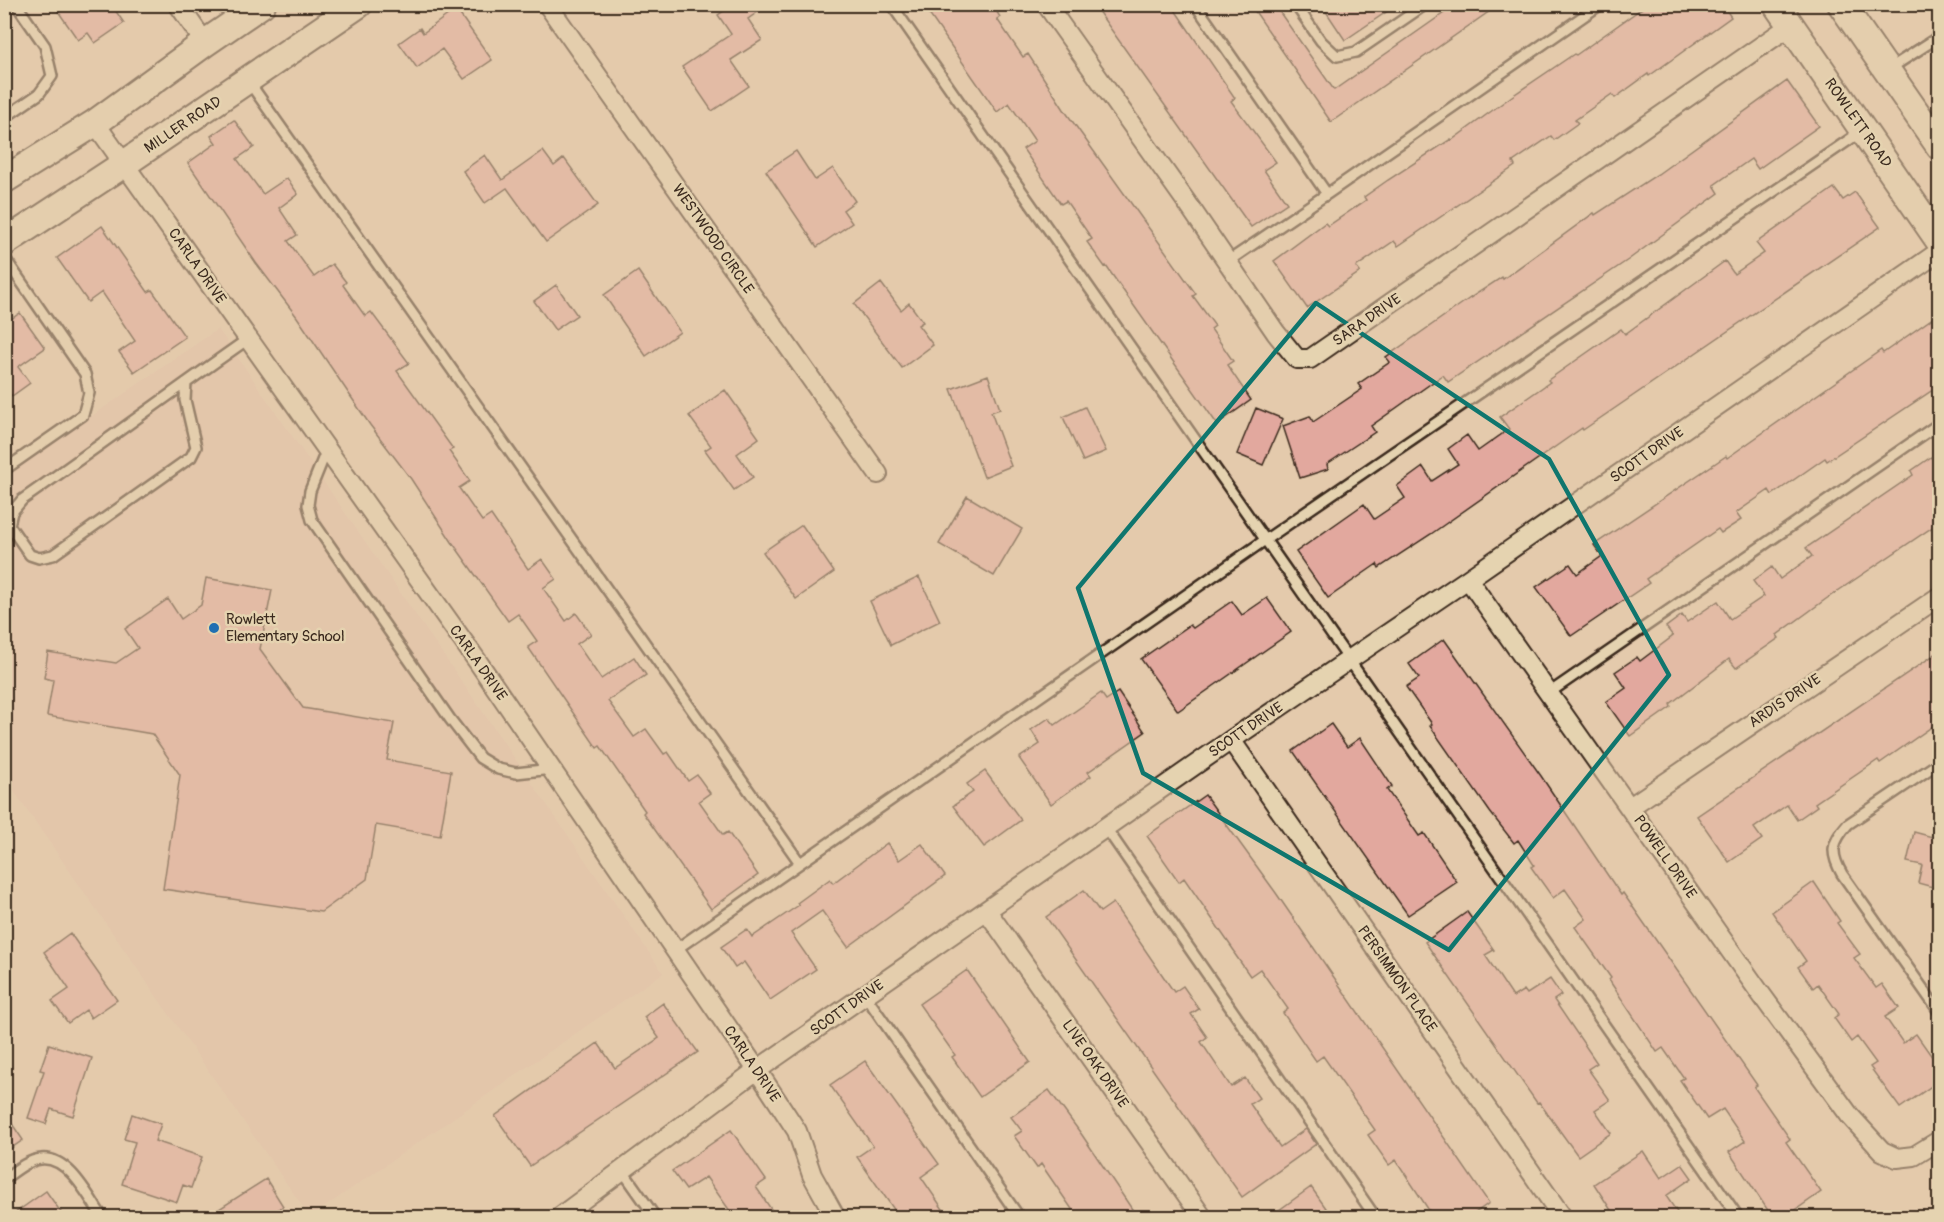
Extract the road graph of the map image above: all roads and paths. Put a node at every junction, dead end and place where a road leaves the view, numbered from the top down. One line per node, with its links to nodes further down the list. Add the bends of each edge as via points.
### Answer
1 (16, 4): 19 (lane, via 45,46 52,76 39,94)
2 (178, 4): 16 (street)
3 (262, 4): 16 (main road)
4 (359, 4): 18 (main road, MILLER ROAD)
5 (547, 4): 36 (street, WESTWOOD CIRCLE)
6 (891, 4): 37 (lane)
7 (1046, 4): 30 (street, SARA DRIVE)
8 (1195, 4): 25 (lane)
9 (1295, 4): 10 (lane, via 1321,41 1337,56 1356,52)
10 (1426, 4)
11 (1601, 4): 25 (lane)
12 (1776, 4): 14 (main road, ROWLETT ROAD)
13 (1841, 4): 17 (main road)
14 (1790, 26): 21 (main road, ROWLETT ROAD); 30 (street, SARA DRIVE, via 1310,359 1297,359 1288,349)
15 (1940, 36): 17 (lane)
16 (205, 43): 20 (main road)
17 (1887, 70): 22 (main road)
18 (248, 80): 23 (main road, MILLER ROAD); 47 (lane)
19 (4, 118)
20 (95, 123): 23 (street, CARLA DRIVE); 24 (main road)
21 (1864, 130): 26 (main road, ROWLETT ROAD); 37 (lane)
22 (1940, 147)
23 (124, 164): 27 (main road, MILLER ROAD); 31 (street, CARLA DRIVE)
24 (4, 180)
25 (1327, 194): 30 (lane)
26 (1940, 242)
27 (4, 243)
28 (1940, 251): 38 (street, SCOTT DRIVE)
29 (4, 257): 35 (lane, via 85,374 89,393 83,415)
30 (1227, 262)
31 (248, 339): 32 (lane); 34 (street, CARLA DRIVE)
32 (186, 382): 32 (lane, via 22,500 12,512 9,525 30,555 53,555 191,457 196,447)
33 (1940, 423): 41 (lane)
34 (327, 449): 44 (street, CARLA DRIVE); 44 (lane, via 310,491 312,520 450,719 480,758 498,769 516,773)
35 (4, 470)
36 (878, 474)
37 (1264, 540): 40 (lane); 47 (lane)
38 (1468, 579): 40 (street, SCOTT DRIVE); 41 (street, POWELL DRIVE)
39 (1940, 596): 45 (street, ARDIS DRIVE)
40 (1349, 660): 42 (street, SCOTT DRIVE); 64 (lane)
41 (1549, 693): 45 (street, POWELL DRIVE)
42 (1231, 740): 46 (street, SCOTT DRIVE); 63 (street, PERSIMMON PLACE)
43 (1940, 762): 51 (lane, via 1848,824 1833,847 1842,874)
44 (552, 769): 49 (street, CARLA DRIVE)
45 (1630, 807): 53 (street, POWELL DRIVE, via 1850,1116 1882,1151 1896,1158 1914,1156)
46 (1106, 828): 48 (street, SCOTT DRIVE); 62 (lane)
47 (800, 863): 49 (lane)
48 (987, 911): 50 (street, SCOTT DRIVE); 61 (street, LIVE OAK DRIVE)
49 (675, 950): 52 (street, CARLA DRIVE)
50 (866, 995): 52 (street, SCOTT DRIVE); 60 (lane)
51 (1940, 1013)
52 (757, 1070): 54 (street, SCOTT DRIVE); 59 (street, CARLA DRIVE, via 797,1131 812,1175)
53 (1940, 1140)
54 (622, 1170): 57 (street, SCOTT DRIVE); 58 (lane)
55 (4, 1179): 56 (lane, via 42,1159 58,1162 73,1173)
56 (103, 1218)
57 (558, 1218)
58 (656, 1218)
59 (836, 1218)
60 (1020, 1218)
61 (1203, 1218)
62 (1376, 1218)
63 (1563, 1218)
64 (1739, 1218)

